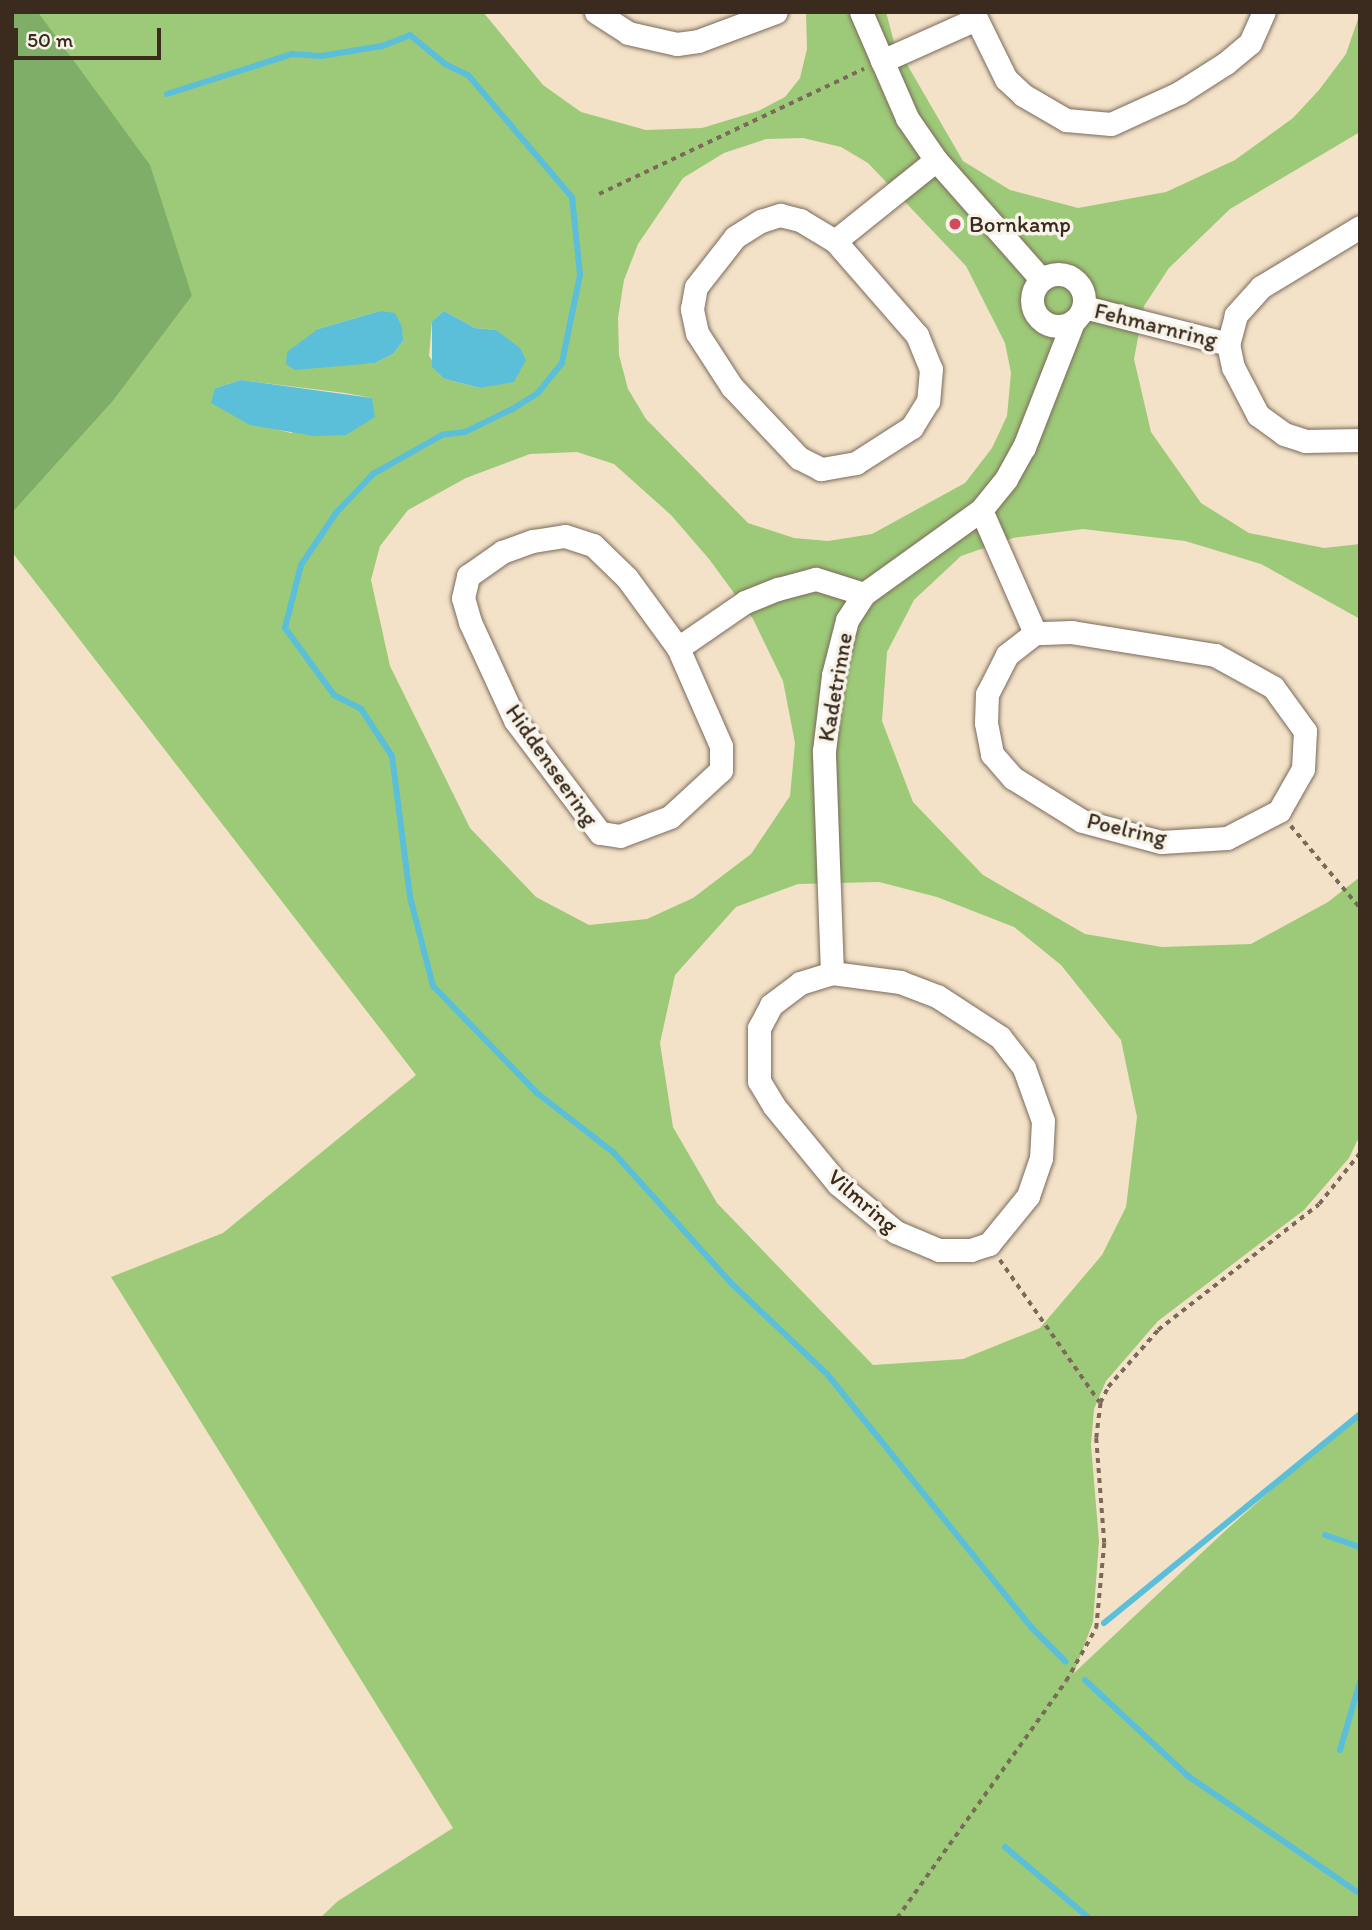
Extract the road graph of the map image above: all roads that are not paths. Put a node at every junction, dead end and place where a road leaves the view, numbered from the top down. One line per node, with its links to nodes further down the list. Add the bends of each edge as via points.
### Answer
1 (596, 12): 2 (street, via 628,33 677,44 698,41)
2 (776, 12)
3 (861, 12): 6 (street)
4 (1265, 12): 5 (street, via 1250,43 1226,63 1168,99 1111,124 1066,120 1023,95 1006,79)
5 (974, 16): 6 (street)
6 (882, 61): 7 (street, via 907,118)
7 (936, 160): 9 (street); 10 (street)
8 (1360, 227): 12 (street, Fehmarnring, via 1261,287 1236,315)
9 (835, 241): 9 (street, via 800,220 780,215 761,221 735,237 715,258 696,286 692,309 697,333 732,387 799,458 821,468 856,463 912,427 928,401 931,369 917,335)
10 (1041, 279): 11 (street, via 1057,273 1073,277 1084,290); 11 (street, via 1033,290 1037,316 1060,326)
11 (1079, 314): 12 (street, Fehmarnring); 14 (street, Kadetrinne, via 1024,447)
12 (1228, 344): 13 (street, Fehmarnring, via 1233,367 1258,415 1284,434 1305,441)
13 (1360, 440)
14 (981, 510): 15 (street, Kadetrinne); 16 (street)
15 (864, 594): 17 (street, via 816,579 778,589 745,602); 18 (street, Kadetrinne, via 847,620 833,675 824,751)
16 (1035, 633): 16 (street, Poelring, via 1007,655 988,694 986,723 992,754 1013,778 1082,821 1161,842 1227,838 1279,811 1303,769 1305,731 1273,687 1216,655 1072,632)
17 (678, 648): 17 (street, Hiddenseering, via 627,578 593,545 565,536 533,541 502,552 468,576 463,598 470,622 514,720 600,833 620,836 670,817 721,770 721,746)
18 (832, 973): 18 (street, Vilmring, via 889,979 937,996 1000,1037 1024,1068 1044,1121 1041,1158 1028,1196 989,1244 971,1250 939,1250 896,1232 838,1184 764,1090 756,1052 759,1028 771,1005 800,983)

